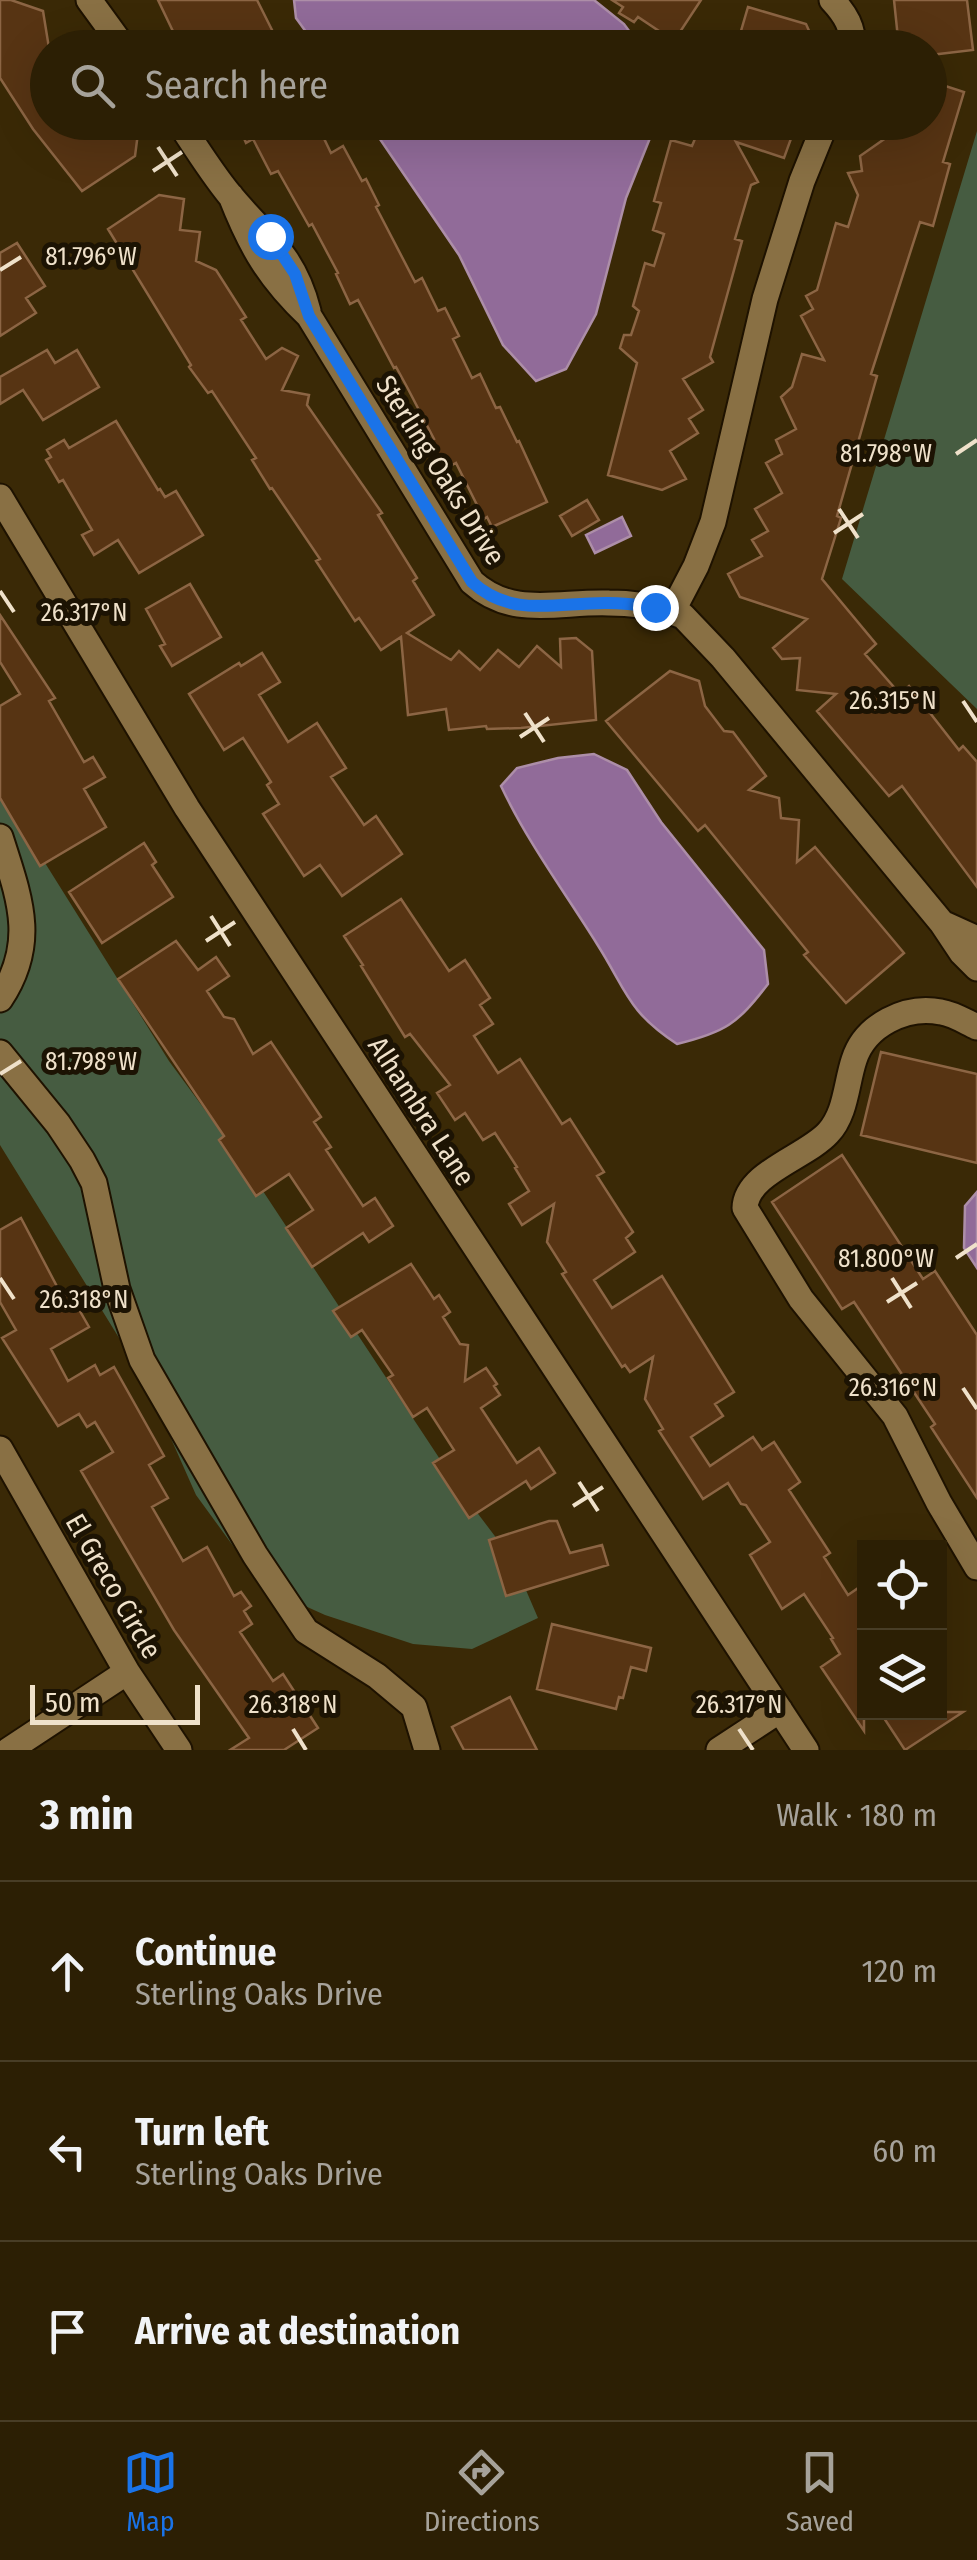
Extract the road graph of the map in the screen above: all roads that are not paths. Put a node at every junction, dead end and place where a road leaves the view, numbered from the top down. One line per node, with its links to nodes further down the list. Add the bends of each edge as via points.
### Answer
1 (89, 0): 3 (street)
2 (832, 0): 4 (street)
3 (111, 30)
4 (852, 30)
5 (192, 140): 8 (street, Sterling Oaks Drive, via 287,261 309,316 463,572 481,591 519,607 608,602)
6 (819, 140): 8 (street, via 765,299 712,522)
7 (0, 497): 19 (street, Alhambra Lane, via 187,808)
8 (672, 612): 10 (street, via 723,658)
9 (0, 837): 13 (street, via 24,937 17,970)
10 (942, 923): 11 (street); 12 (street)
11 (977, 939)
12 (977, 968)
13 (0, 999)
14 (977, 1027): 17 (street, via 940,1011 917,1011 874,1028 854,1059 832,1129 753,1184 746,1208 801,1299 895,1416)
15 (0, 1053): 22 (street, via 58,1124 94,1183 142,1360 255,1555 306,1631 414,1707)
16 (0, 1449): 18 (street, El Greco Circle)
17 (977, 1567)
18 (127, 1672): 20 (street); 21 (street, El Greco Circle)
19 (780, 1710): 23 (street); 24 (street, Alhambra Lane)
20 (9, 1750)
21 (180, 1750)
22 (427, 1750)
23 (719, 1750)
24 (806, 1750)

